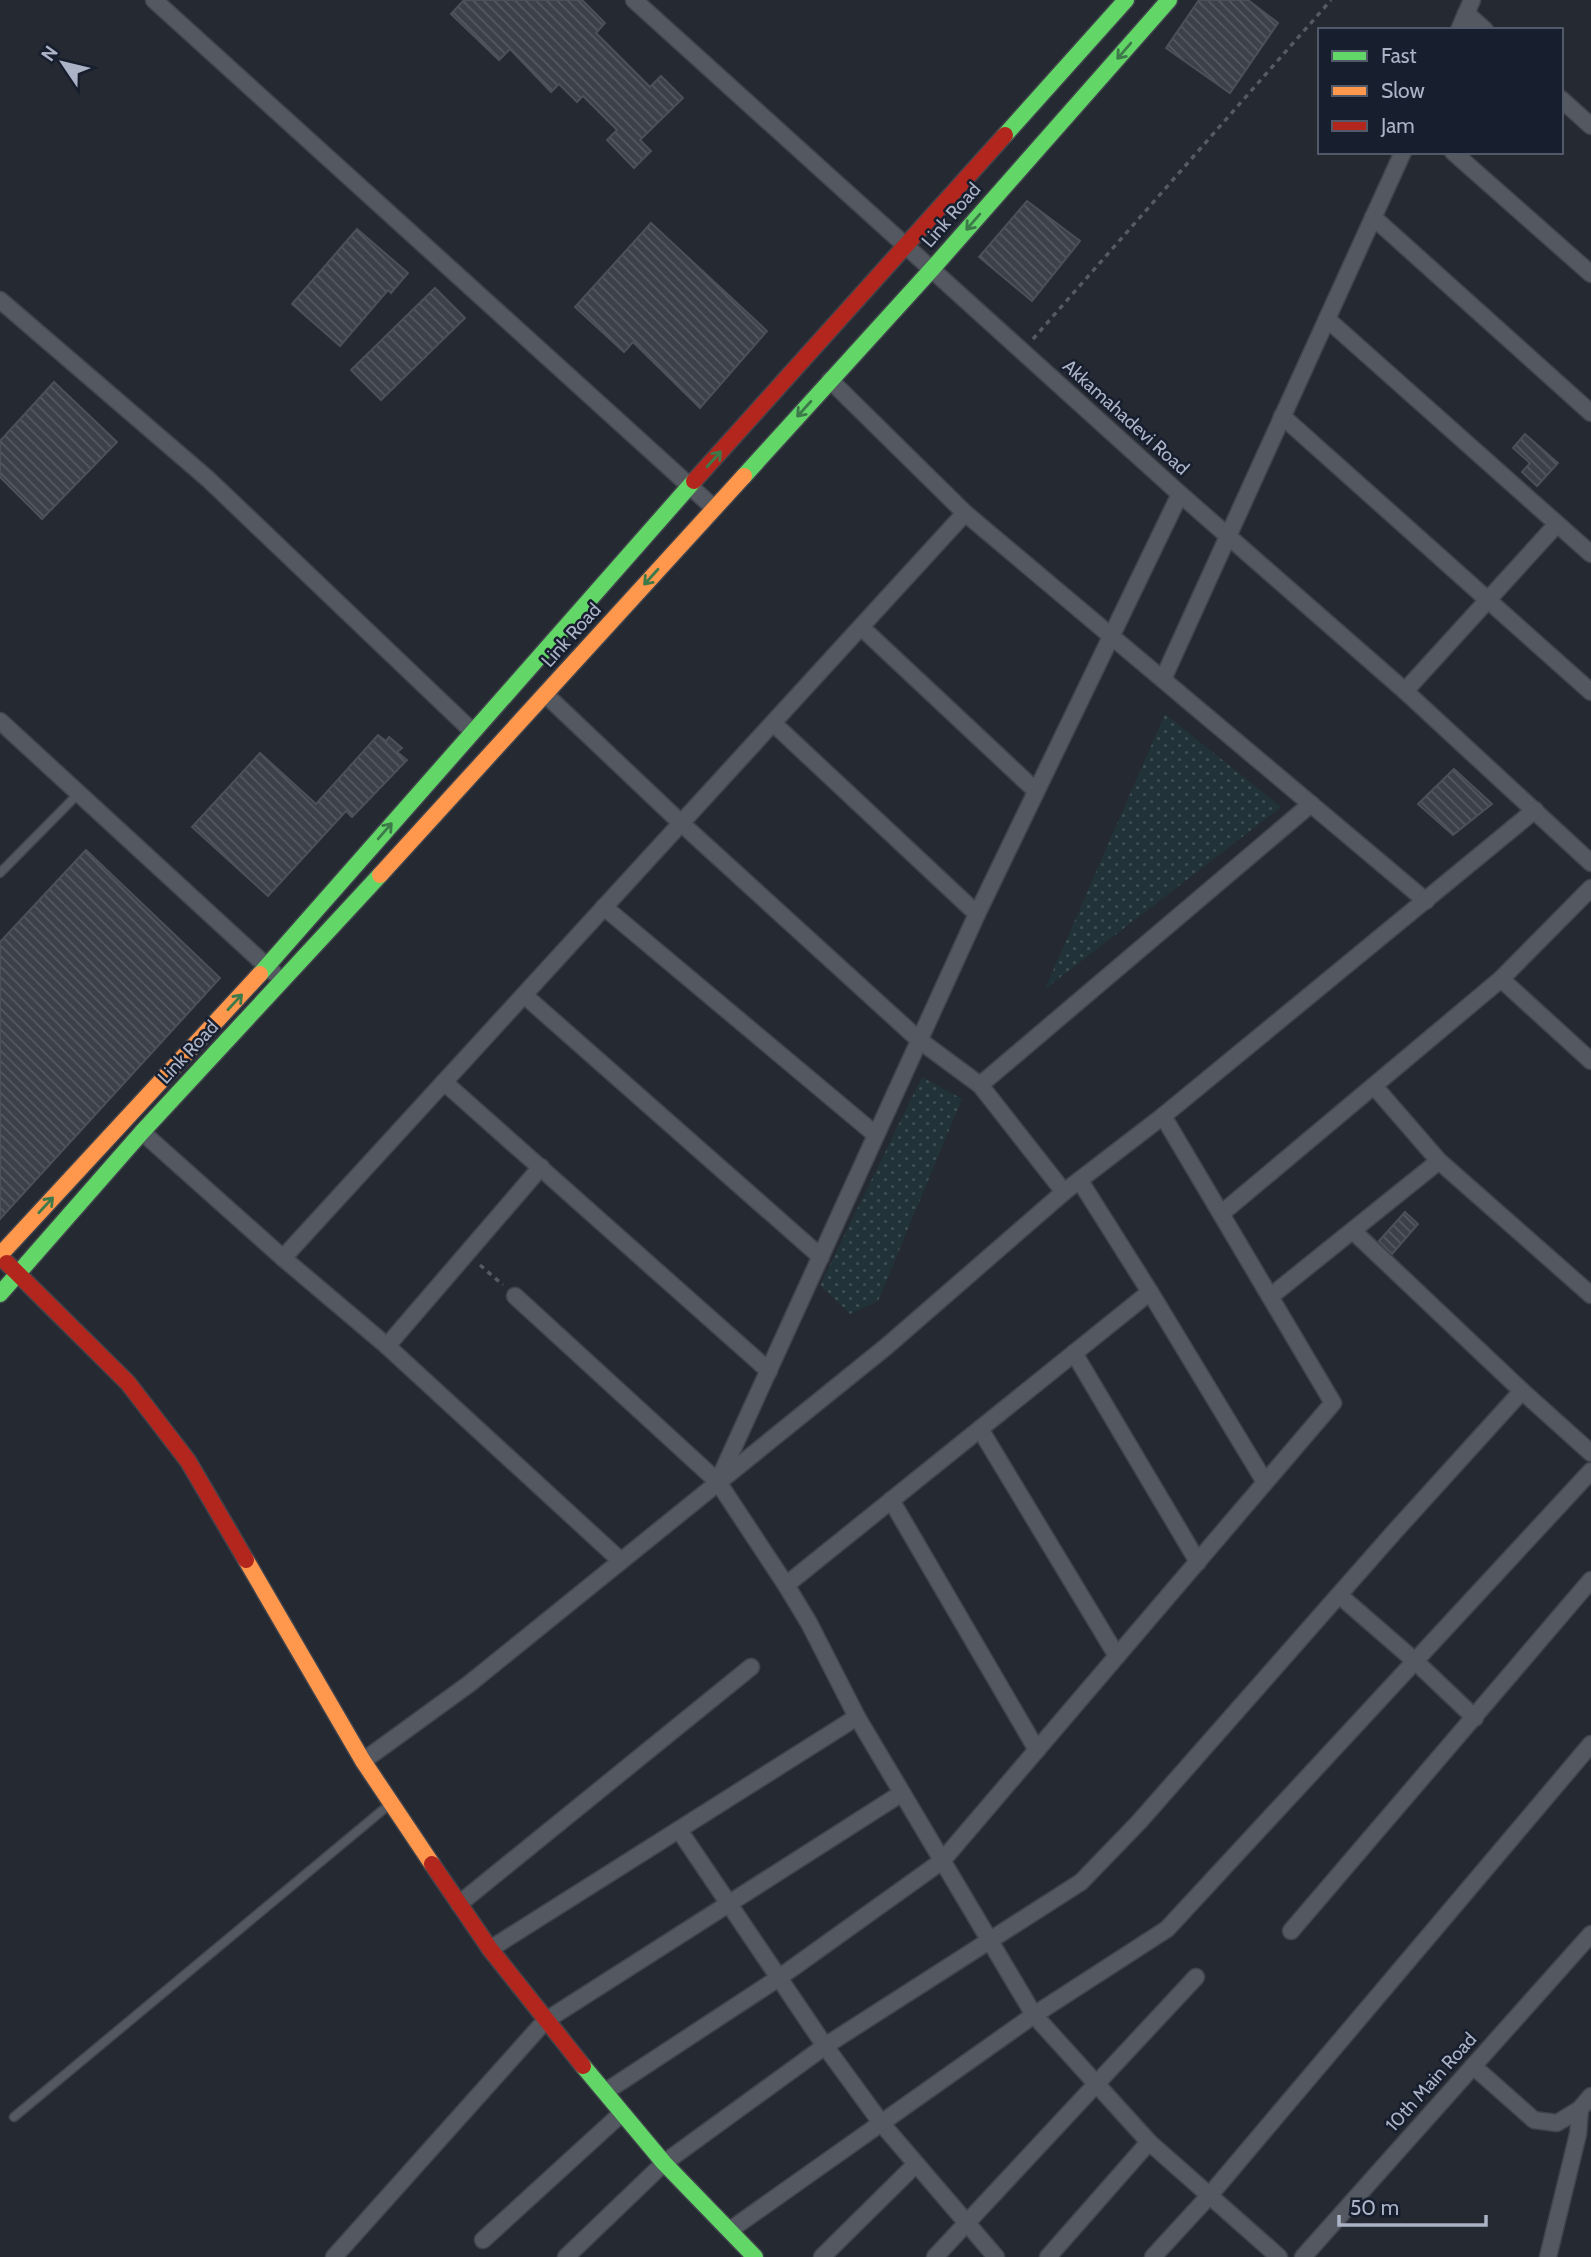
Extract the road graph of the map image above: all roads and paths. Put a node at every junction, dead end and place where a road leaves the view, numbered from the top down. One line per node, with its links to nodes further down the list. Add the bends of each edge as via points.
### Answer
1 (154, 0): 23 (street)
2 (634, 0): 14 (street, Akkamahadevi Road)
3 (1126, 0): 14 (main road)
4 (1169, 0): 15 (main road, Link Road, one-way to 15)
5 (1331, 0): 19 (path)
6 (1469, 6): 7 (street); 8 (street)
7 (1460, 28)
8 (1484, 28)
9 (1563, 101): 10 (street)
10 (1591, 126)
11 (1402, 154): 13 (street)
12 (1455, 154): 16 (street)
13 (1373, 217): 18 (street); 21 (street)
14 (905, 244): 15 (street, Akkamahadevi Road); 23 (main road, one-way to 14)
15 (932, 269): 19 (street, Akkamahadevi Road); 20 (main road, Link Road)
16 (1591, 274)
17 (0, 300): 39 (street, via 208,479)
18 (1326, 319): 22 (street); 27 (street)
19 (1023, 351): 24 (street, Akkamahadevi Road)
20 (830, 380): 25 (main road, Link Road, one-way to 25); 26 (street)
21 (1591, 413)
22 (1282, 416): 28 (street); 30 (street)
23 (690, 486): 25 (street); 39 (main road)
24 (1180, 494): 28 (street, Akkamahadevi Road); 32 (street)
25 (714, 508): 36 (main road, Link Road, one-way to 36)
26 (965, 513): 31 (street); 32 (street)
27 (1557, 524): 29 (street); 30 (street)
28 (1228, 537): 33 (street); 34 (street, Akkamahadevi Road)
29 (1591, 554)
30 (1488, 600): 34 (street); 35 (street)
31 (861, 627): 38 (street); 40 (street)
32 (1111, 636): 33 (street); 40 (street)
33 (1163, 679): 42 (street)
34 (1405, 691): 43 (street, Akkamahadevi Road)
35 (1591, 692)
36 (545, 694): 44 (street); 53 (main road, Link Road)
37 (0, 721): 41 (street)
38 (773, 723): 44 (street); 50 (street)
39 (472, 731): 51 (main road, one-way to 39)
40 (1036, 791): 50 (street)
41 (79, 793): 46 (lane); 51 (street)
42 (1311, 804): 48 (street); 58 (street)
43 (1535, 810): 45 (street, Akkamahadevi Road); 48 (street)
44 (681, 823): 49 (street); 55 (street)
45 (1591, 863)
46 (0, 873)
47 (1591, 888): 52 (street)
48 (1426, 901): 60 (street)
49 (604, 907): 54 (street); 62 (street)
50 (976, 914): 55 (street)
51 (267, 967): 53 (street); 70 (main road, one-way to 51)
52 (1501, 979): 56 (street); 59 (street)
53 (282, 981): 61 (main road, Link Road)
54 (524, 995): 57 (street); 71 (street)
55 (919, 1040): 58 (street); 62 (street)
56 (1591, 1060)
57 (444, 1082): 64 (street); 72 (street)
58 (980, 1086): 66 (street)
59 (1374, 1086): 63 (street); 67 (street)
60 (1163, 1116): 65 (street); 67 (street)
61 (142, 1132): 72 (street); 73 (main road, Link Road)
62 (876, 1135): 71 (street)
63 (1439, 1161): 68 (street); 76 (street)
64 (541, 1167): 69 (street); 81 (street)
65 (1080, 1181): 66 (street); 74 (street)
66 (1064, 1192): 86 (street, via 887,1346)
67 (1222, 1213): 78 (street)
68 (1353, 1231): 78 (street); 82 (street)
69 (467, 1252): 77 (path); 79 (street)
70 (0, 1257): 73 (main road)
71 (821, 1257): 81 (street)
72 (283, 1258): 79 (street)
73 (19, 1273): 75 (main road, Link Road); 101 (main road, via 128,1384 188,1461)
74 (1150, 1293): 80 (street); 87 (street)
75 (0, 1294)
76 (1591, 1295)
77 (515, 1296): 86 (street)
78 (1271, 1296): 87 (street, via 1333,1402)
79 (387, 1346): 89 (street)
80 (1074, 1353): 83 (street); 90 (street)
81 (769, 1371): 86 (street)
82 (1522, 1391): 84 (street); 93 (street)
83 (980, 1429): 88 (street); 94 (street)
84 (1591, 1453)
85 (1591, 1471): 95 (street)
86 (718, 1482): 89 (street); 92 (street)
87 (1265, 1482): 90 (street)
88 (891, 1500): 92 (street); 100 (street)
89 (621, 1561): 101 (street)
90 (1198, 1562): 94 (street)
91 (1591, 1580): 98 (street)
92 (786, 1585): 97 (street)
93 (1339, 1595): 95 (street); 110 (street, via 1081,1882)
94 (1116, 1656): 100 (street)
95 (1415, 1661): 98 (street); 114 (street, via 1167,1929)
96 (751, 1668): 107 (street)
97 (857, 1717): 102 (street); 104 (street)
98 (1475, 1718): 108 (street)
99 (1591, 1744): 130 (street)
100 (1037, 1749): 105 (street)
101 (363, 1761): 103 (main road)
102 (902, 1793): 105 (street); 106 (street)
103 (392, 1802): 107 (main road); 123 (lane)
104 (679, 1830): 106 (street); 111 (street)
105 (942, 1861): 110 (street); 113 (street)
106 (730, 1903): 113 (street); 115 (street)
107 (459, 1904): 111 (main road)
108 (1291, 1931)
109 (1591, 1934): 117 (street, 10th Main Road)
110 (989, 1942): 114 (street); 116 (street)
111 (490, 1949): 115 (main road)
112 (1196, 1977): 118 (street)
113 (780, 1978): 116 (street); 119 (street)
114 (1034, 2015): 118 (street); 124 (street)
115 (545, 2021): 119 (main road); 135 (street)
116 (825, 2046): 124 (street); 128 (street)
117 (1474, 2066): 121 (street, via 1534,2120 1557,2123); 143 (street, 10th Main Road)
118 (1096, 2085): 126 (street); 131 (street)
119 (605, 2092): 122 (main road)
120 (1591, 2096): 121 (street)
121 (1580, 2109): 125 (street)
122 (622, 2113): 128 (main road); 133 (street)
123 (14, 2117)
124 (882, 2123): 129 (street); 132 (street)
125 (1578, 2134): 127 (street); 144 (street)
126 (1149, 2142): 130 (street); 140 (street)
127 (1591, 2146)
128 (664, 2163): 132 (main road); 136 (street)
129 (916, 2164): 131 (street); 137 (street)
130 (1209, 2196): 141 (street); 142 (street)
131 (966, 2223): 138 (street); 139 (street)
132 (730, 2230): 134 (main road)
133 (482, 2239)
134 (749, 2255)
135 (334, 2257)
136 (566, 2257)
137 (822, 2257)
138 (934, 2257)
139 (996, 2257)
140 (1048, 2257)
141 (1153, 2257)
142 (1279, 2257)
143 (1303, 2257)
144 (1548, 2257)

